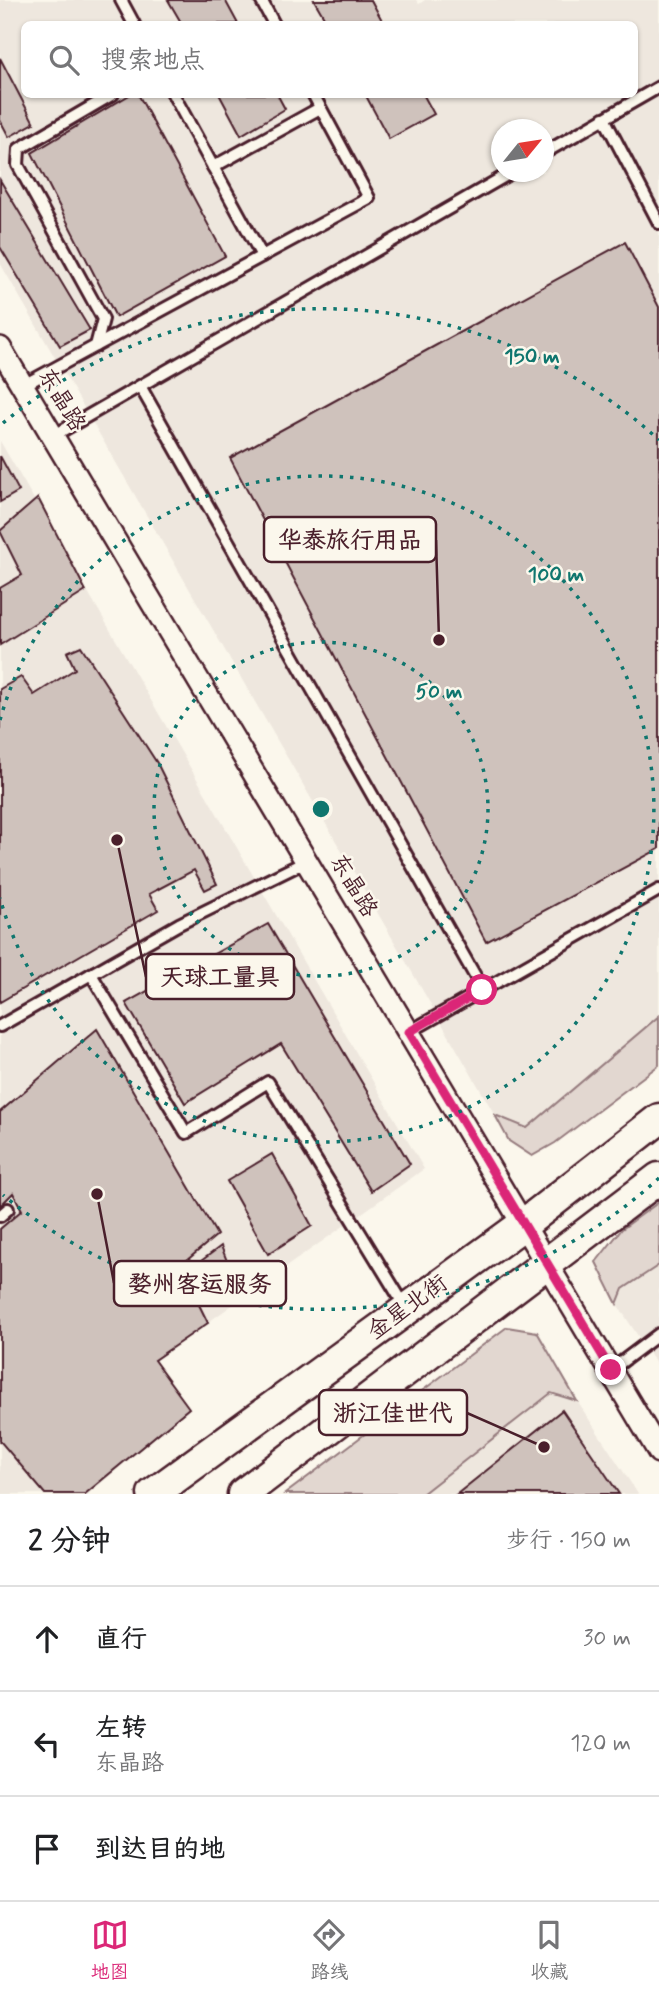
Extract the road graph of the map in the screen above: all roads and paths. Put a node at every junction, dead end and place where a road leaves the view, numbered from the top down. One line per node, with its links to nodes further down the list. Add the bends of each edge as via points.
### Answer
1 (121, 0): 3 (lane)
2 (261, 0): 4 (lane)
3 (132, 21)
4 (272, 21)
5 (659, 86): 10 (lane)
6 (106, 98): 16 (lane, via 19,149 18,165 103,319)
7 (175, 98): 12 (lane)
8 (315, 98): 9 (lane)
9 (320, 108): 12 (lane); 15 (lane, via 369,198)
10 (604, 118): 11 (lane); 14 (lane)
11 (554, 147)
12 (213, 167): 15 (lane)
13 (495, 182): 19 (lane)
14 (659, 223)
15 (262, 256): 16 (lane)
16 (96, 346): 18 (lane)
17 (0, 348): 18 (street, 东晶路)
18 (22, 386): 20 (street, 东晶路)
19 (141, 386): 20 (lane); 24 (lane)
20 (53, 436): 21 (street, 东晶路)
21 (307, 861): 23 (lane, via 179,923); 26 (street, 东晶路)
22 (659, 890): 24 (lane)
23 (91, 974): 25 (lane); 31 (lane, via 186,1133 268,1082)
24 (482, 990): 26 (lane)
25 (0, 1026)
26 (409, 1032): 29 (street, 东晶路)
27 (659, 1119): 29 (main road, 金星北街)
28 (659, 1178): 30 (main road, 金星北街)
29 (524, 1224): 30 (street, 东晶路); 31 (main road, 金星北街)
30 (548, 1262): 33 (street, 东晶路); 36 (main road, 金星北街)
31 (407, 1309): 35 (main road, 金星北街)
32 (659, 1334): 33 (lane)
33 (611, 1370): 34 (street, 东晶路)
34 (659, 1452)
35 (153, 1494)
36 (243, 1494)

